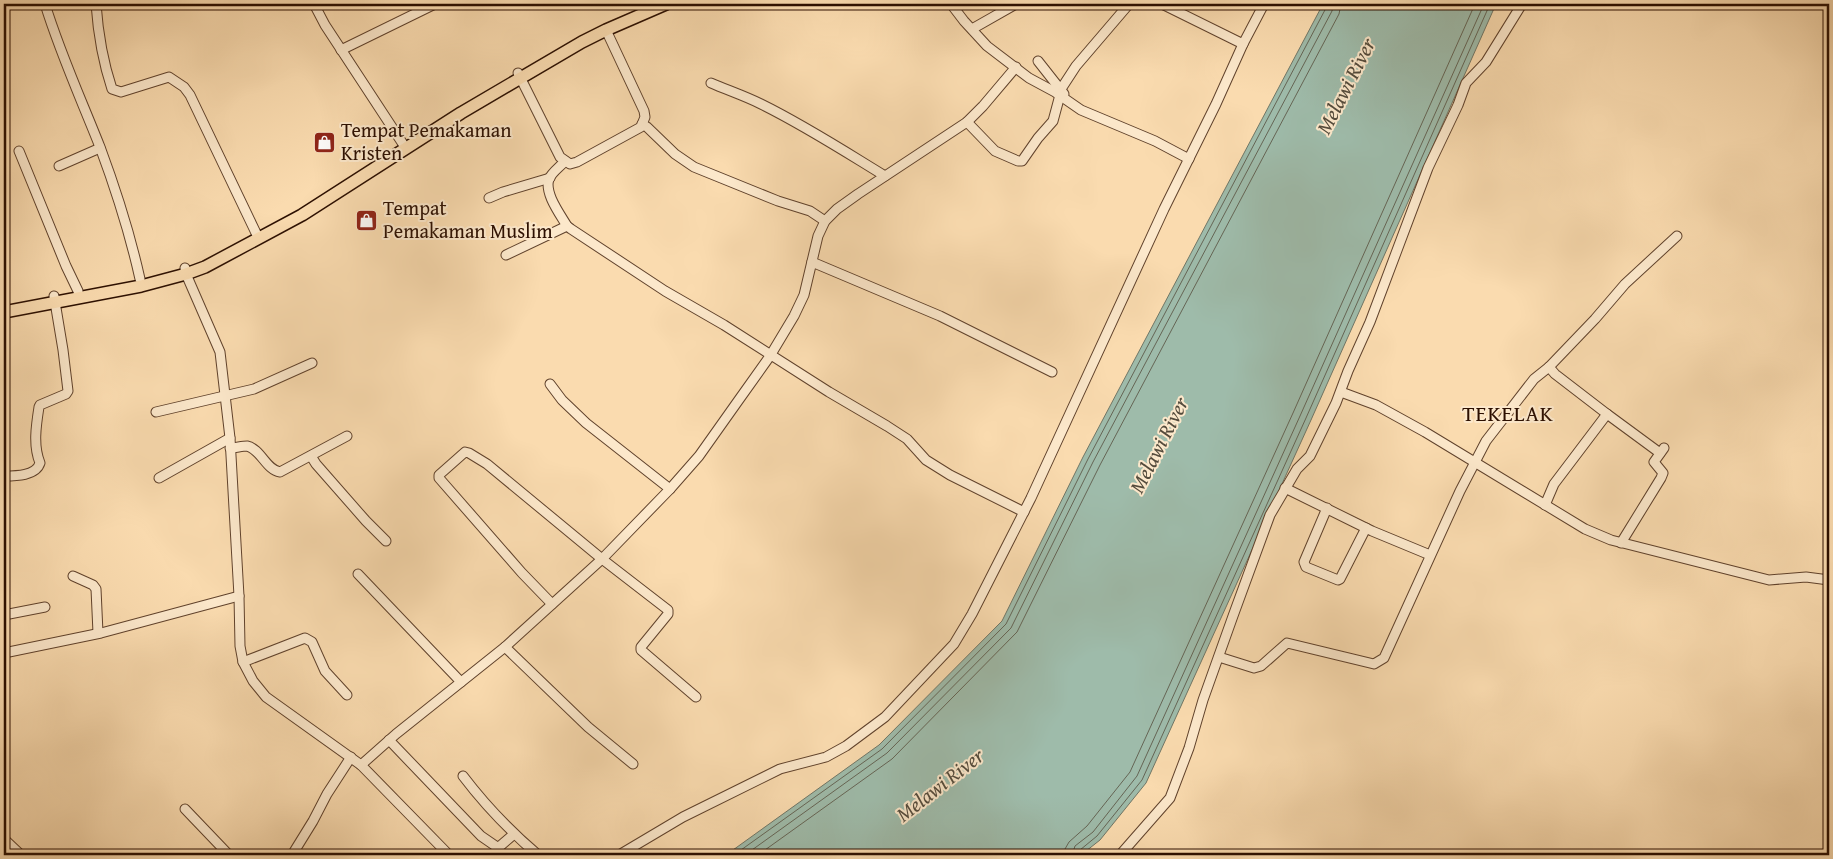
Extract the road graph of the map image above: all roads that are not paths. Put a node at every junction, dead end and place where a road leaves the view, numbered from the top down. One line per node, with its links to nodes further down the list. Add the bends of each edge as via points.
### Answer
1 (45, 4): 25 (street, via 58,46)
2 (96, 4): 35 (street, via 112,89 121,92 168,77 184,87)
3 (314, 4): 16 (street)
4 (435, 4): 16 (street)
5 (650, 4): 19 (main road, via 579,37)
6 (666, 4): 14 (main road)
7 (951, 4): 13 (street)
8 (1016, 4): 13 (street)
9 (1129, 4): 21 (street)
10 (1162, 4): 15 (street)
11 (1264, 4): 15 (street)
12 (1522, 4): 50 (street, via 1486,62 1466,83 1428,168)
13 (972, 29): 18 (street, via 987,46)
14 (606, 30): 19 (main road); 23 (street, via 644,111)
15 (1243, 44): 27 (street)
16 (341, 50): 24 (street)
17 (1038, 61): 21 (street)
18 (1016, 67): 21 (street, via 1028,78); 22 (street)
19 (519, 76): 24 (main road, via 482,94); 28 (street); 39 (main road, via 302,215 205,267)
20 (711, 83): 30 (street, via 782,115)
21 (1059, 90): 22 (street, via 1053,121 1022,161 994,151); 27 (street, via 1070,102 1094,116)
22 (967, 122): 30 (street)
23 (642, 124): 28 (street, via 577,162 570,164); 33 (street, via 694,167 810,211)
24 (403, 144): 35 (main road, via 299,210)
25 (100, 148): 29 (street); 40 (street, via 125,218)
26 (19, 151): 41 (street)
27 (1189, 159): 65 (street)
28 (565, 161): 31 (street)
29 (59, 166)
30 (885, 176): 33 (street)
31 (550, 178): 32 (street); 34 (street, via 551,196)
32 (489, 198)
33 (825, 221): 38 (street)
34 (567, 226): 37 (street); 45 (street)
35 (256, 233): 39 (main road)
36 (1677, 236): 47 (street, via 1625,284)
37 (506, 256)
38 (812, 262): 45 (street, via 804,295); 48 (street, via 940,316)
39 (186, 271): 40 (main road); 42 (main road, via 141,286); 51 (street, via 220,352)
40 (140, 279): 41 (main road)
41 (78, 291): 42 (main road)
42 (55, 298): 43 (main road); 44 (main road); 59 (street, via 68,391 38,407 35,438 39,467 31,473)
43 (4, 306)
44 (4, 312)
45 (770, 356): 62 (street, via 699,456); 65 (street, via 907,439 926,460 950,475)
46 (312, 363): 51 (street, via 254,389)
47 (1549, 367): 53 (street); 58 (street, via 1534,379 1486,441)
48 (1052, 372)
49 (550, 384): 62 (street, via 586,423)
50 (1341, 392): 58 (street, via 1376,406); 61 (street, via 1310,456 1297,469)
51 (226, 397): 52 (street); 55 (street)
52 (156, 412)
53 (1607, 414): 63 (street, via 1554,484); 68 (street, via 1662,450 1654,460 1662,475)
54 (347, 436): 57 (street)
55 (230, 438): 56 (street); 60 (street)
56 (230, 448): 57 (street, via 246,446 273,470 280,472); 74 (street)
57 (311, 456): 67 (street)
58 (1475, 463): 63 (street); 69 (street)
59 (4, 476)
60 (159, 478)
61 (1286, 488): 64 (street); 81 (street, via 1270,515)
62 (670, 489): 70 (street)
63 (1545, 505): 68 (street, via 1585,529)
64 (1327, 508): 66 (street); 66 (street, via 1304,562 1306,568 1340,579)
65 (1024, 512): 99 (street, via 954,644 870,729 826,757 780,769 683,816)
66 (1366, 528): 69 (street)
67 (386, 541)
68 (1621, 543): 73 (street, via 1769,580 1806,577)
69 (1430, 555): 81 (street, via 1384,658 1374,664 1286,643 1261,666 1254,668)
70 (602, 560): 75 (street); 75 (street, via 487,464 465,452 439,478); 85 (street, via 668,610 641,647)
71 (358, 574): 83 (street)
72 (74, 576): 78 (street, via 96,589)
73 (1829, 580)
74 (239, 596): 78 (street); 82 (street)
75 (552, 604): 79 (street)
76 (45, 608): 77 (street)
77 (4, 615)
78 (98, 633): 80 (street)
79 (505, 647): 83 (street); 88 (street, via 588,727)
80 (4, 653)
81 (1218, 657): 100 (street, via 1170,798)
82 (243, 662): 84 (street, via 305,638 312,642 325,671); 87 (street, via 266,697)
83 (461, 682): 86 (street)
84 (347, 695)
85 (696, 696)
86 (389, 740): 89 (street); 92 (street, via 481,836 499,847)
87 (351, 757): 89 (street); 96 (street)
88 (633, 764)
89 (361, 765): 97 (street)
90 (462, 776): 92 (street)
91 (185, 809): 95 (street)
92 (514, 834): 98 (street)
93 (4, 839): 94 (street)
94 (21, 855)
95 (229, 855)
96 (292, 855)
97 (449, 855)
98 (538, 855)
99 (619, 855)
100 (1120, 855)

